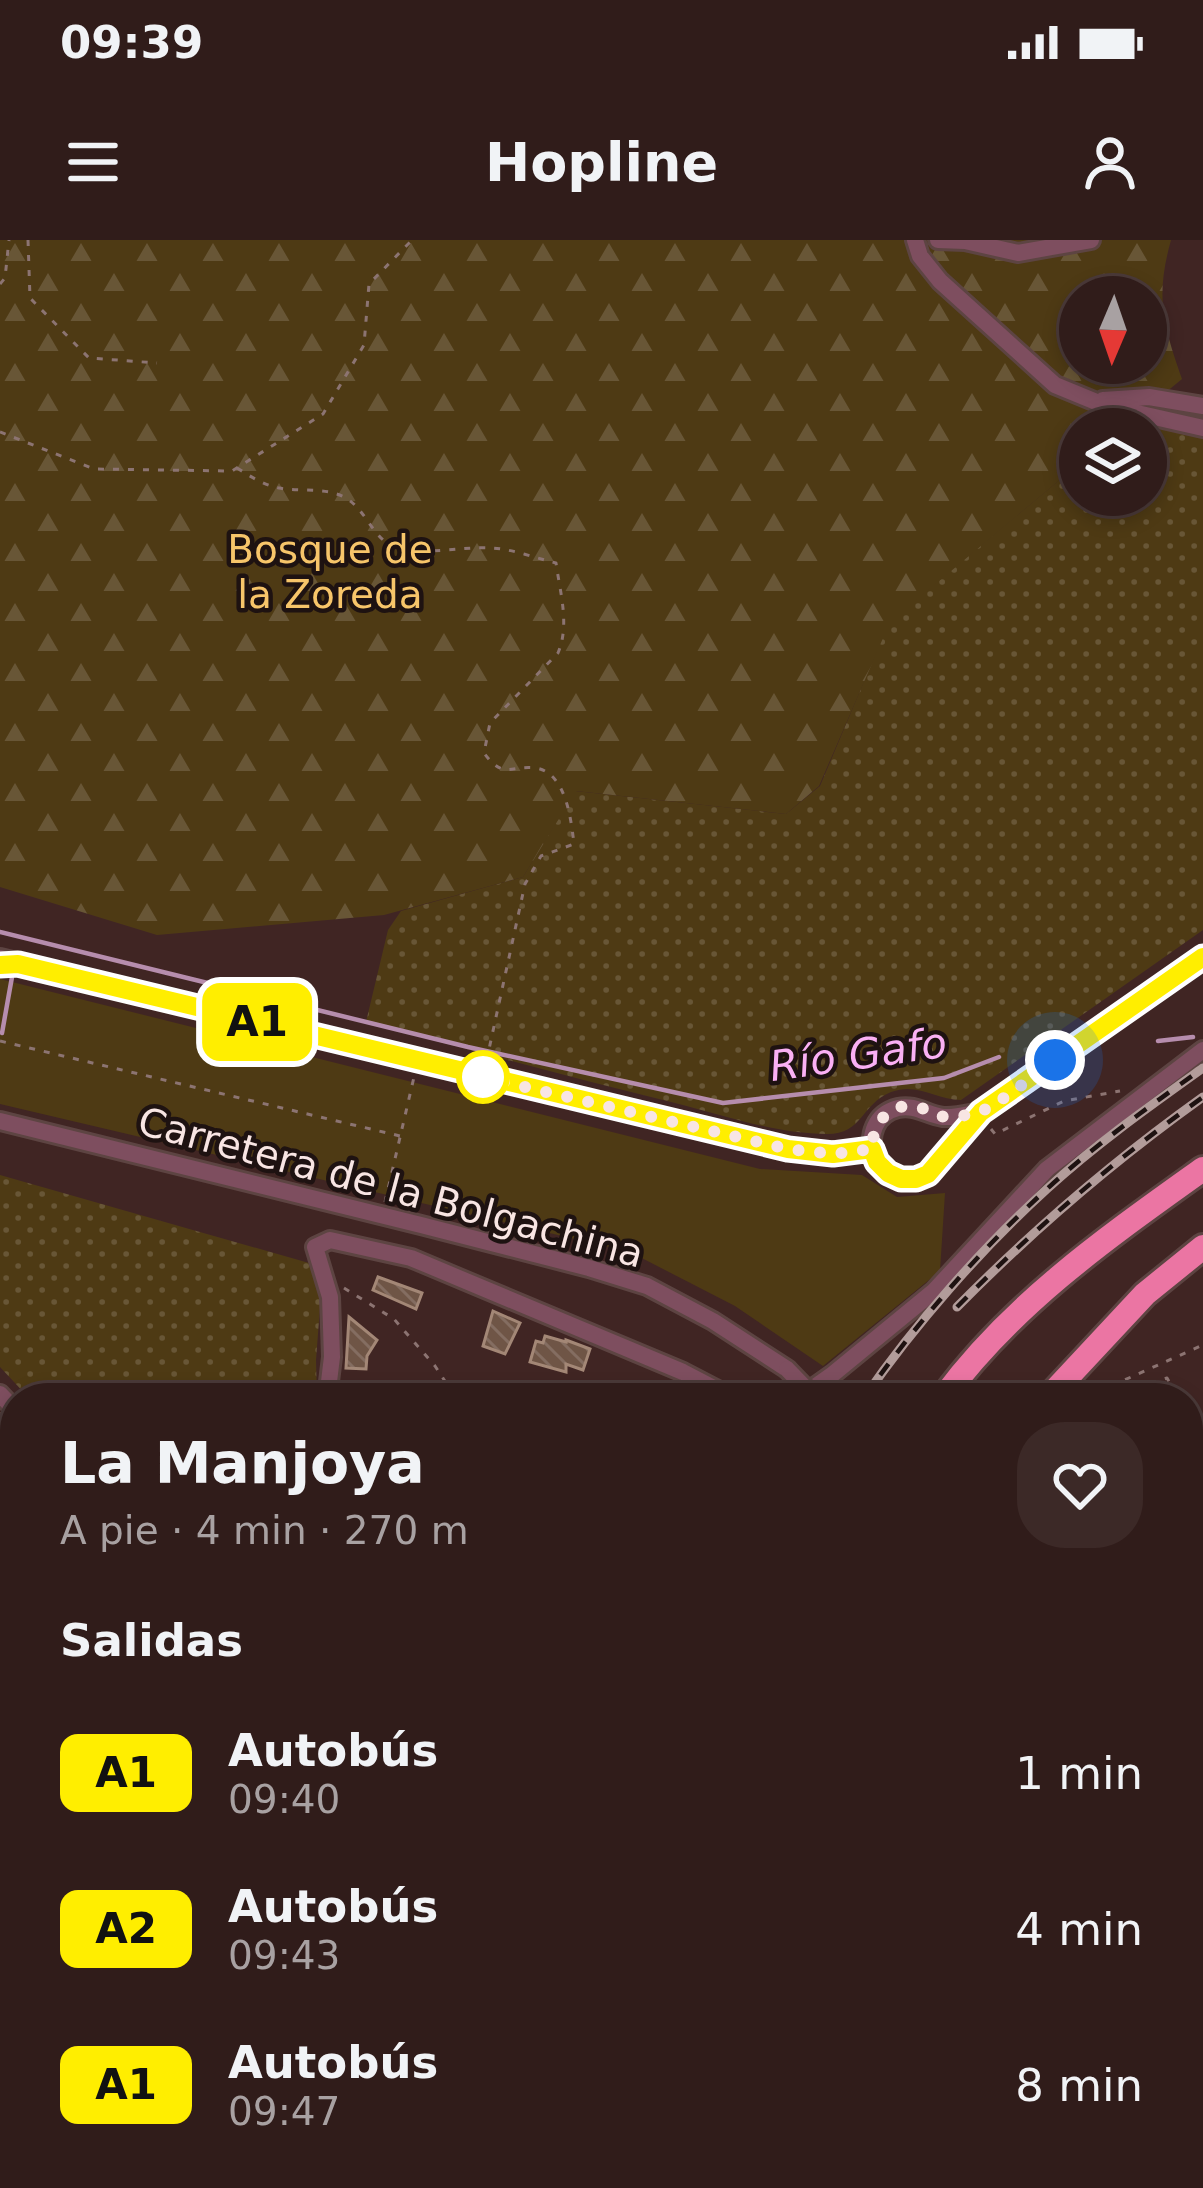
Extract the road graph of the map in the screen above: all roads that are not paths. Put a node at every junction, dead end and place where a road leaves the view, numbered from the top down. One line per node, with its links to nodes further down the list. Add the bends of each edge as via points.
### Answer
1 (915, 240): 4 (street, via 940,280 1055,385)
2 (938, 240): 3 (street, via 1018,253)
3 (1091, 240)
4 (1094, 401): 5 (street, via 1149,397); 6 (street)
5 (1203, 406)
6 (1203, 428)
7 (1203, 956): 10 (street)
8 (6, 962): 13 (street, via 788,1149)
9 (1203, 1050): 22 (street, via 1047,1169 934,1291)
10 (981, 1112): 11 (street); 14 (street)
11 (932, 1115): 13 (street, via 902,1106 889,1111 877,1123); 14 (street)
12 (0, 1120): 16 (street, Carretera de la Bolgachina)
13 (872, 1149): 14 (street, via 901,1179 928,1174)
14 (944, 1153)
15 (1203, 1169): 23 (highway, via 1032,1298)
16 (421, 1225): 18 (street); 21 (street, Carretera de la Bolgachina, bridge, via 646,1286)
17 (1203, 1247): 24 (highway, via 1145,1294)
18 (411, 1258): 19 (street, Carretera de la Bolgachina, via 330,1240 315,1247 330,1297); 20 (street, Carretera de la Bolgachina)
19 (329, 1383)
20 (704, 1383)
21 (801, 1383)
22 (820, 1383)
23 (954, 1383)
24 (1062, 1383)

